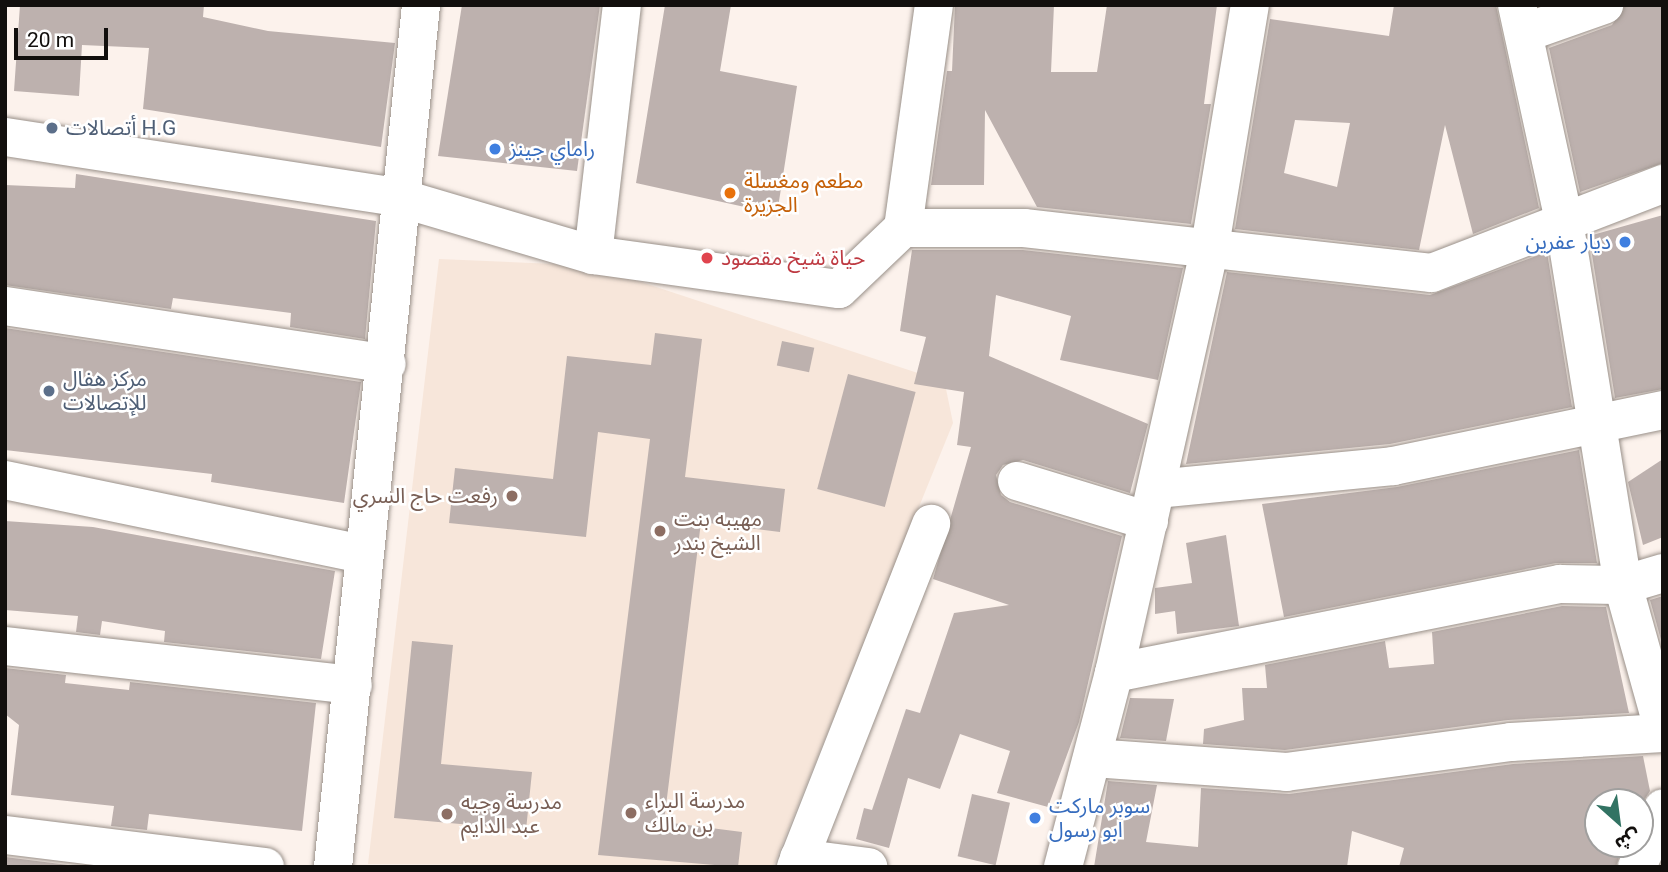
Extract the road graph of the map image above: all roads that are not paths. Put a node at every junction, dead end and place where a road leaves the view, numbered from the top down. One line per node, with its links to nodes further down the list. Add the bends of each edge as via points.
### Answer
1 (421, 5): 9 (street)
2 (622, 5): 13 (street)
3 (934, 5): 11 (street)
4 (1250, 5): 12 (street)
5 (1604, 5): 6 (street)
6 (1520, 19): 10 (street)
7 (5, 137): 9 (street)
8 (1663, 184): 10 (street)
9 (397, 197): 13 (street); 15 (street)
10 (1564, 221): 12 (street, via 1432,273); 17 (street)
11 (903, 228): 12 (street, via 1024,228); 13 (street, via 839,289)
12 (1210, 246): 20 (street)
13 (593, 255)
14 (5, 306): 15 (street)
15 (387, 365): 22 (street)
16 (1663, 410): 17 (street)
17 (1597, 420): 20 (street, via 1393,466); 24 (street)
18 (5, 480): 22 (street)
19 (1017, 481): 20 (street)
20 (1152, 505): 26 (street)
21 (931, 524): 32 (street)
22 (362, 554): 27 (street)
23 (1663, 573): 24 (street)
24 (1623, 585): 26 (street, via 1560,584); 28 (street)
25 (5, 646): 27 (street)
26 (1114, 673): 29 (street)
27 (353, 685): 34 (street)
28 (1663, 730): 29 (street, via 1511,742 1286,772)
29 (1093, 758): 36 (street)
30 (1663, 808): 37 (street)
31 (5, 835): 33 (street)
32 (798, 862): 35 (street)
33 (265, 867)
34 (333, 867)
35 (867, 867)
36 (1063, 867)
37 (1637, 867)

